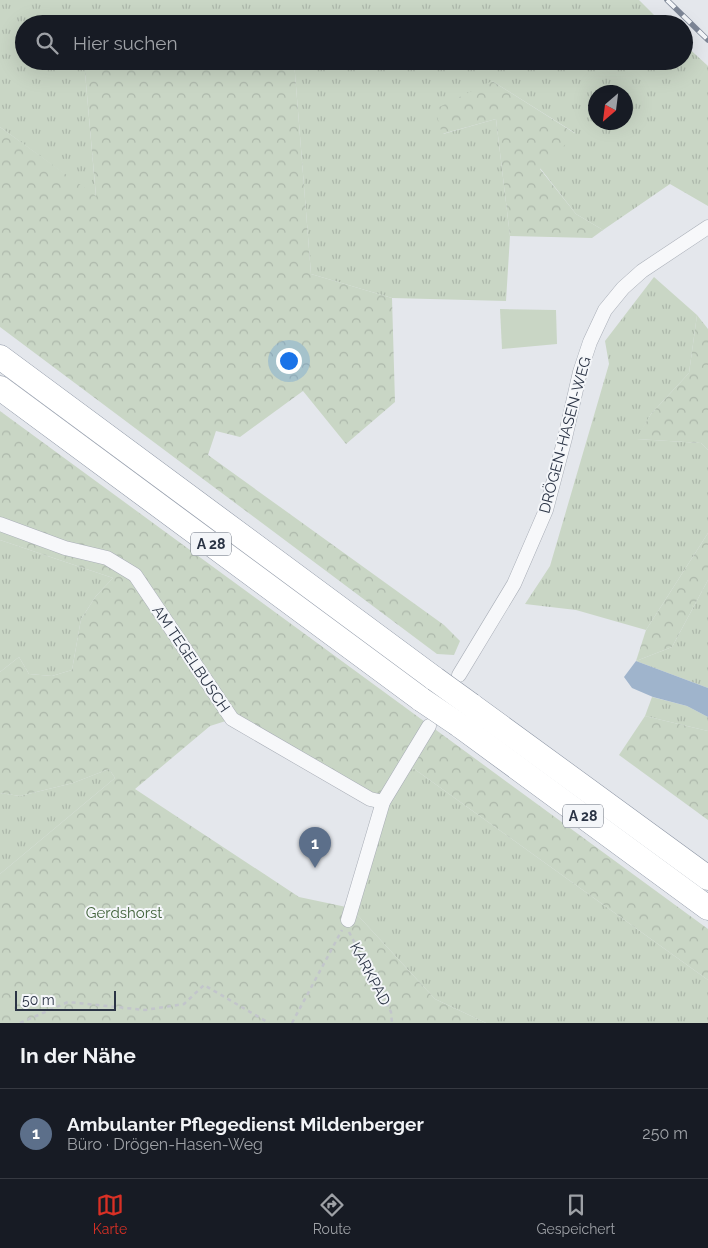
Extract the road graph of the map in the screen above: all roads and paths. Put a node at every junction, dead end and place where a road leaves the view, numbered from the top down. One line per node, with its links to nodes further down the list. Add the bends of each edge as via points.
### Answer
1 (708, 227): 5 (street, DRÖGEN-HASEN-WEG, via 642,271 605,310 580,372 546,510 514,584)
2 (0, 357): 8 (highway, A 28, bridge)
3 (0, 388): 9 (highway, A 28, bridge)
4 (0, 524): 7 (street, AM TEGELBUSCH, via 65,548 107,558 134,575 232,719 370,799)
5 (459, 675)
6 (429, 726): 7 (street)
7 (383, 802): 10 (street)
8 (708, 878)
9 (708, 908)
10 (346, 923): 13 (path); 14 (path, KARKPAD, via 391,1012)
11 (20, 1023): 12 (path, via 68,1002 145,1010 184,1004 204,985)
12 (269, 1023)
13 (292, 1023)
14 (392, 1023)

